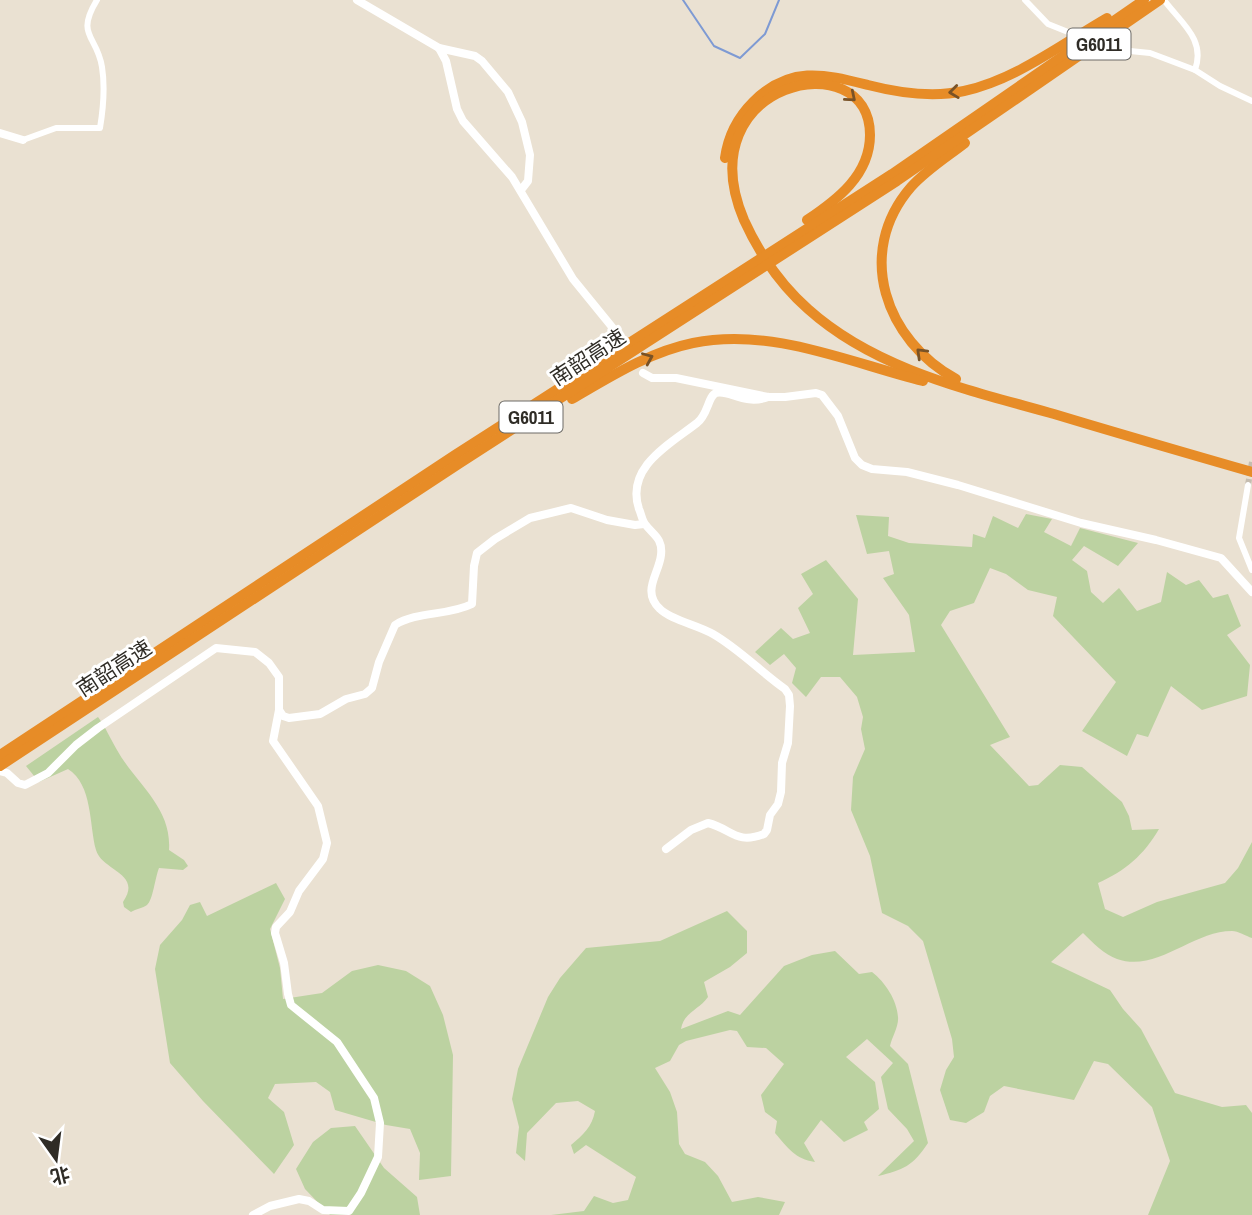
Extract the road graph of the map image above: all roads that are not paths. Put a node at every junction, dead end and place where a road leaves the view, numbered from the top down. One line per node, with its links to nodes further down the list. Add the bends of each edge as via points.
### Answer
1 (97, 0): 12 (street, via 86,29 102,66 100,128 56,128)
2 (357, 0): 7 (street)
3 (1025, 0): 8 (street, via 1048,24 1064,32 1120,50 1150,53)
4 (1135, 0): 14 (highway, one-way to 14, via 995,82 962,92 902,92 818,75 799,76 762,93 735,125 724,163 726,186)
5 (1144, 0): 9 (highway, 南韶高速 / G6011)
6 (1162, 0): 8 (street, via 1198,46); 9 (highway, G6011, via 1066,74)
7 (439, 48): 13 (street, via 463,121); 13 (street, via 475,56 508,92 530,155 528,181)
8 (1195, 70): 10 (street)
9 (1036, 85): 16 (highway, 南韶高速 / G6011); 21 (highway, one-way to 9, via 937,368 910,342 891,312 882,253 897,206 911,187); 22 (highway, 南韶高速 / G6011, via 897,181)
10 (1252, 101)
11 (0, 135): 12 (street)
12 (23, 140)
13 (521, 190): 17 (street, via 573,279)
14 (747, 234): 15 (highway); 16 (highway, one-way to 16, via 731,168 740,132 751,115 785,89 804,84 822,83 851,95 867,117 870,131 865,162 856,179 817,214)
15 (782, 286): 19 (highway, via 815,323 851,349); 21 (highway, via 822,322 864,350)
16 (653, 328): 29 (highway, 南韶高速 / G6011)
17 (621, 338)
18 (643, 373): 20 (street)
19 (913, 378): 22 (highway, one-way to 19, via 634,365 692,344 753,339); 24 (highway)
20 (768, 397): 25 (street, via 748,401 722,393 711,397 705,416 662,448 642,472 637,502); 27 (street, via 822,395 838,416 855,458 872,470 906,472 958,485 1081,523 1221,558)
21 (1000, 399): 23 (highway)
22 (460, 463): 29 (highway, 南韶高速 / G6011)
23 (1252, 471)
24 (1250, 482): 26 (street, via 1239,538)
25 (644, 524): 28 (street, via 607,520 571,508 530,518 477,553 472,604 395,625 372,688 365,694 320,714 289,718); 32 (street, via 661,543 662,554 650,586 661,611 729,644 785,689 790,706 780,792 764,834 740,838 708,823)
26 (1252, 570)
27 (1252, 592)
28 (279, 710): 31 (street, via 279,677 269,663 255,652 216,648 98,728 48,773 25,785); 33 (street, via 273,741 318,806 327,843 323,859 276,927 288,994 291,1004 328,1033 349,1059 373,1098 381,1141 370,1175 349,1211 323,1210 299,1199)
29 (23, 746): 30 (highway, 南韶高速 / G6011); 31 (highway, 南韶高速 / G6011)
30 (0, 755)
31 (0, 769)
32 (666, 849)
33 (253, 1215)

